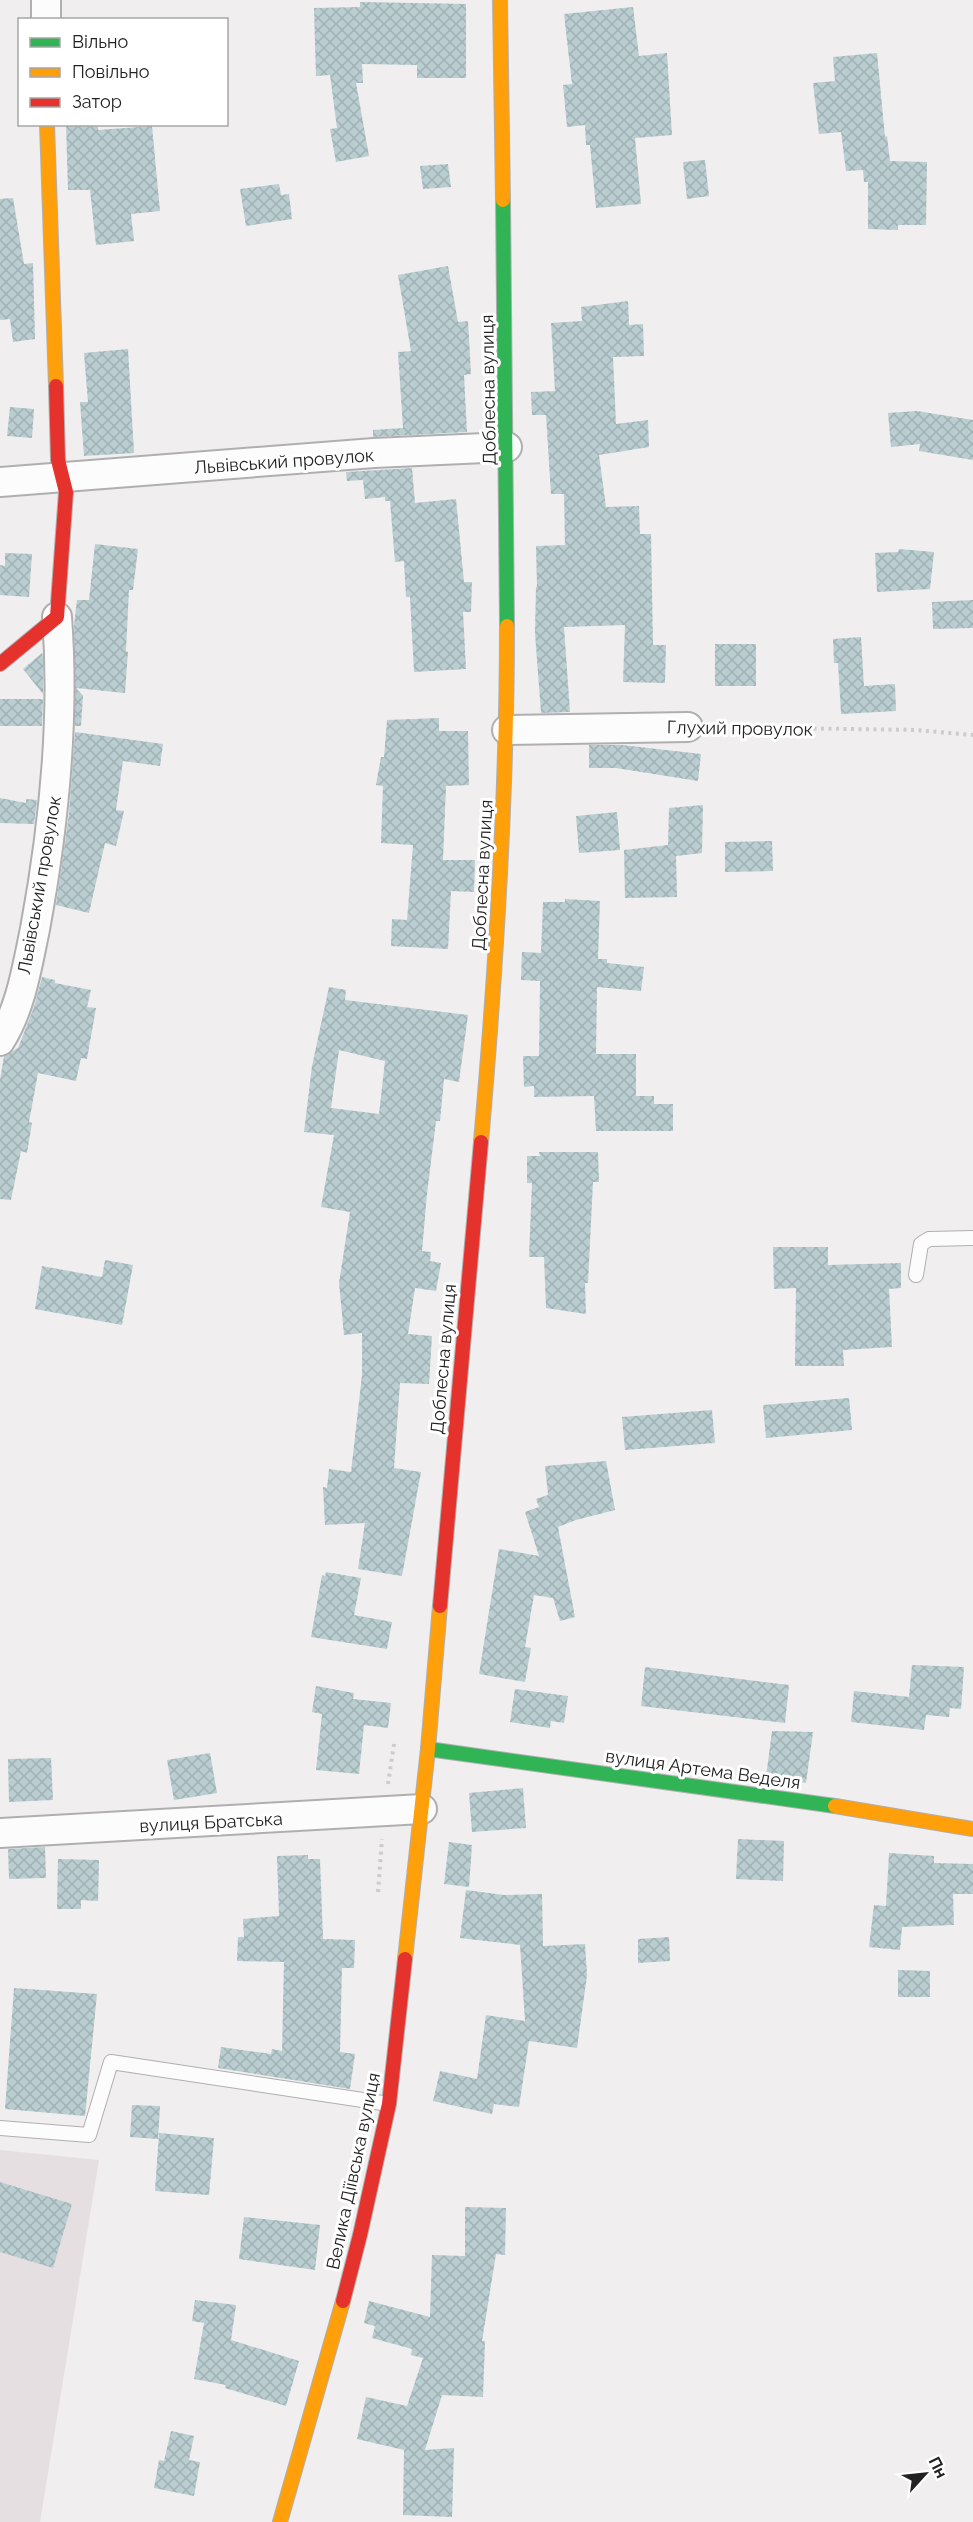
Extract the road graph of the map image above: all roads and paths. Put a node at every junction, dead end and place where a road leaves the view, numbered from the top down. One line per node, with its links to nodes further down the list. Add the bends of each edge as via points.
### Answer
1 (46, 0): 3 (street)
2 (500, 0): 5 (street, Доблесна вулиця)
3 (46, 18)
4 (47, 126): 6 (street, Львівський провулок, via 58,460)
5 (507, 447): 6 (street, Львівський провулок, via 374,453); 11 (street, Доблесна вулиця)
6 (62, 478): 7 (street, Львівський провулок); 8 (street, Львівський провулок, via 66,492)
7 (0, 482)
8 (57, 617): 9 (street); 13 (street, Львівський провулок, via 61,673 57,775 42,889 12,1022)
9 (0, 664)
10 (688, 727): 11 (street, Глухий провулок); 12 (path, Глухий провулок, via 915,730)
11 (507, 730): 17 (street, Доблесна вулиця, via 493,1007)
12 (973, 735)
13 (0, 1041)
14 (973, 1238): 15 (lane, via 935,1239 921,1244)
15 (916, 1275)
16 (394, 1743): 19 (path)
17 (428, 1749): 18 (street, Велика Діївська вулиця); 20 (street, вулиця Артема Веделя, via 894,1814)
18 (422, 1809): 19 (street, вулиця Братська); 23 (street, Велика Діївська вулиця)
19 (384, 1811): 21 (street, вулиця Братська); 22 (path)
20 (973, 1829)
21 (0, 1833)
22 (377, 1903)
23 (389, 2104): 24 (lane, via 111,2062 88,2135); 25 (street, Велика Діївська вулиця, via 360,2235)
24 (0, 2128)
25 (280, 2522)

